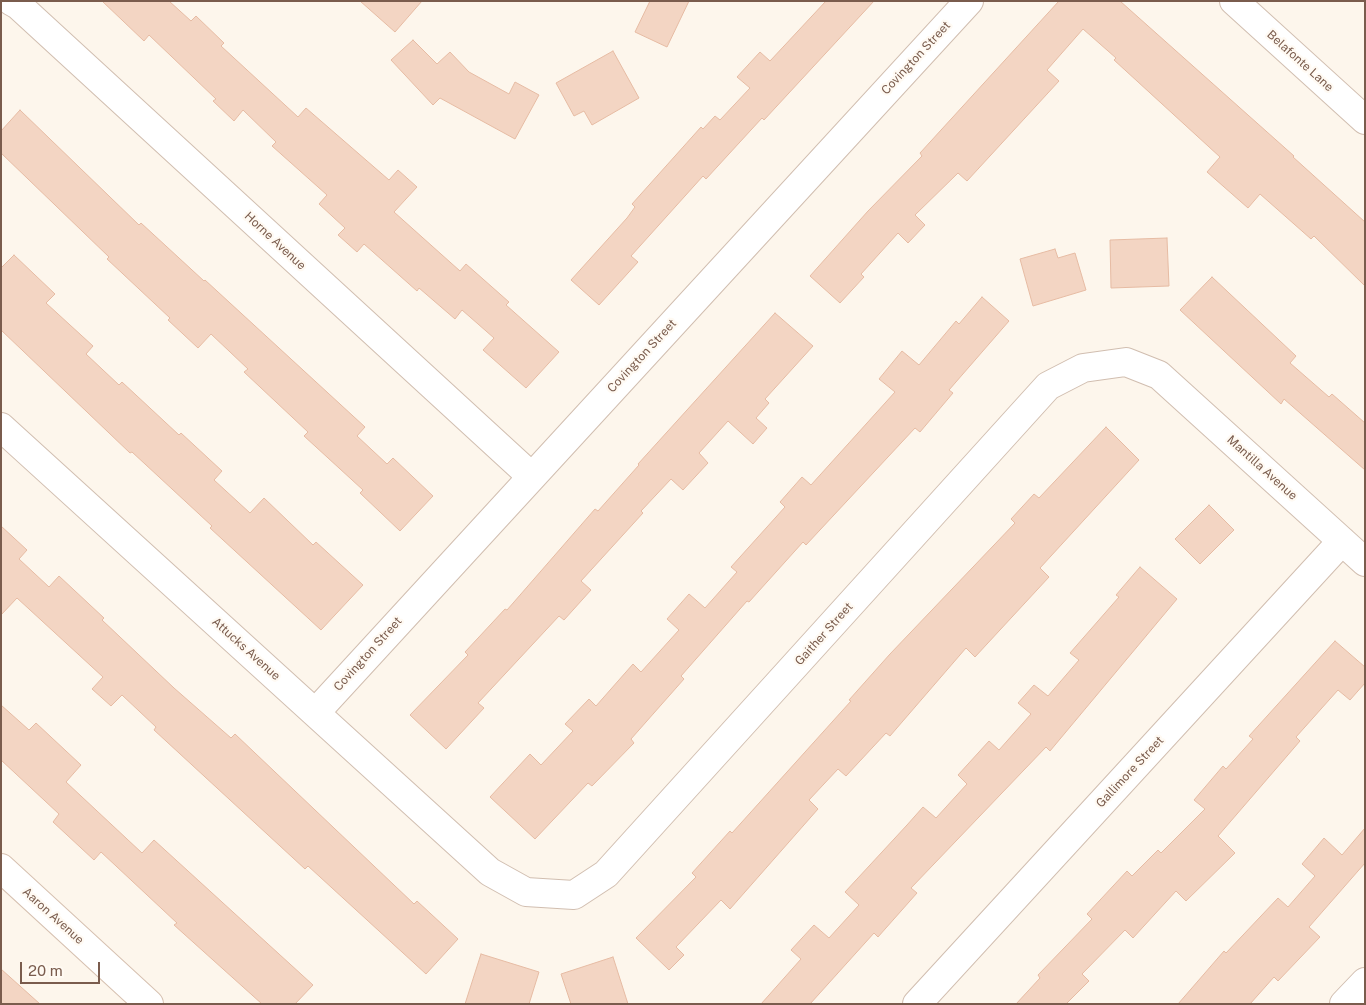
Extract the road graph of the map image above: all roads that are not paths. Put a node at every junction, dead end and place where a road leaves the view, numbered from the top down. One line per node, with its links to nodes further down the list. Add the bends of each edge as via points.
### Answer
1 (969, 1): 7 (street, Covington Street)
2 (1234, 1): 4 (street, Belafonte Lane)
3 (15, 3): 7 (street, Horne Avenue)
4 (1365, 120)
5 (1159, 375): 8 (street, Mantilla Avenue); 12 (street, Gaither Street, via 1126,362 1083,368 1048,386 606,874 574,895 526,892)
6 (1, 428): 10 (street, Attucks Avenue)
7 (531, 476): 10 (street, Covington Street)
8 (1342, 541): 9 (street, Mantilla Avenue); 15 (street, Gallimore Street)
9 (1365, 562)
10 (316, 712): 12 (street, Attucks Avenue)
11 (1, 868): 14 (street, Aaron Avenue)
12 (490, 872)
13 (1365, 982): 16 (street)
14 (149, 1004)
15 (917, 1004)
16 (1344, 1004)

